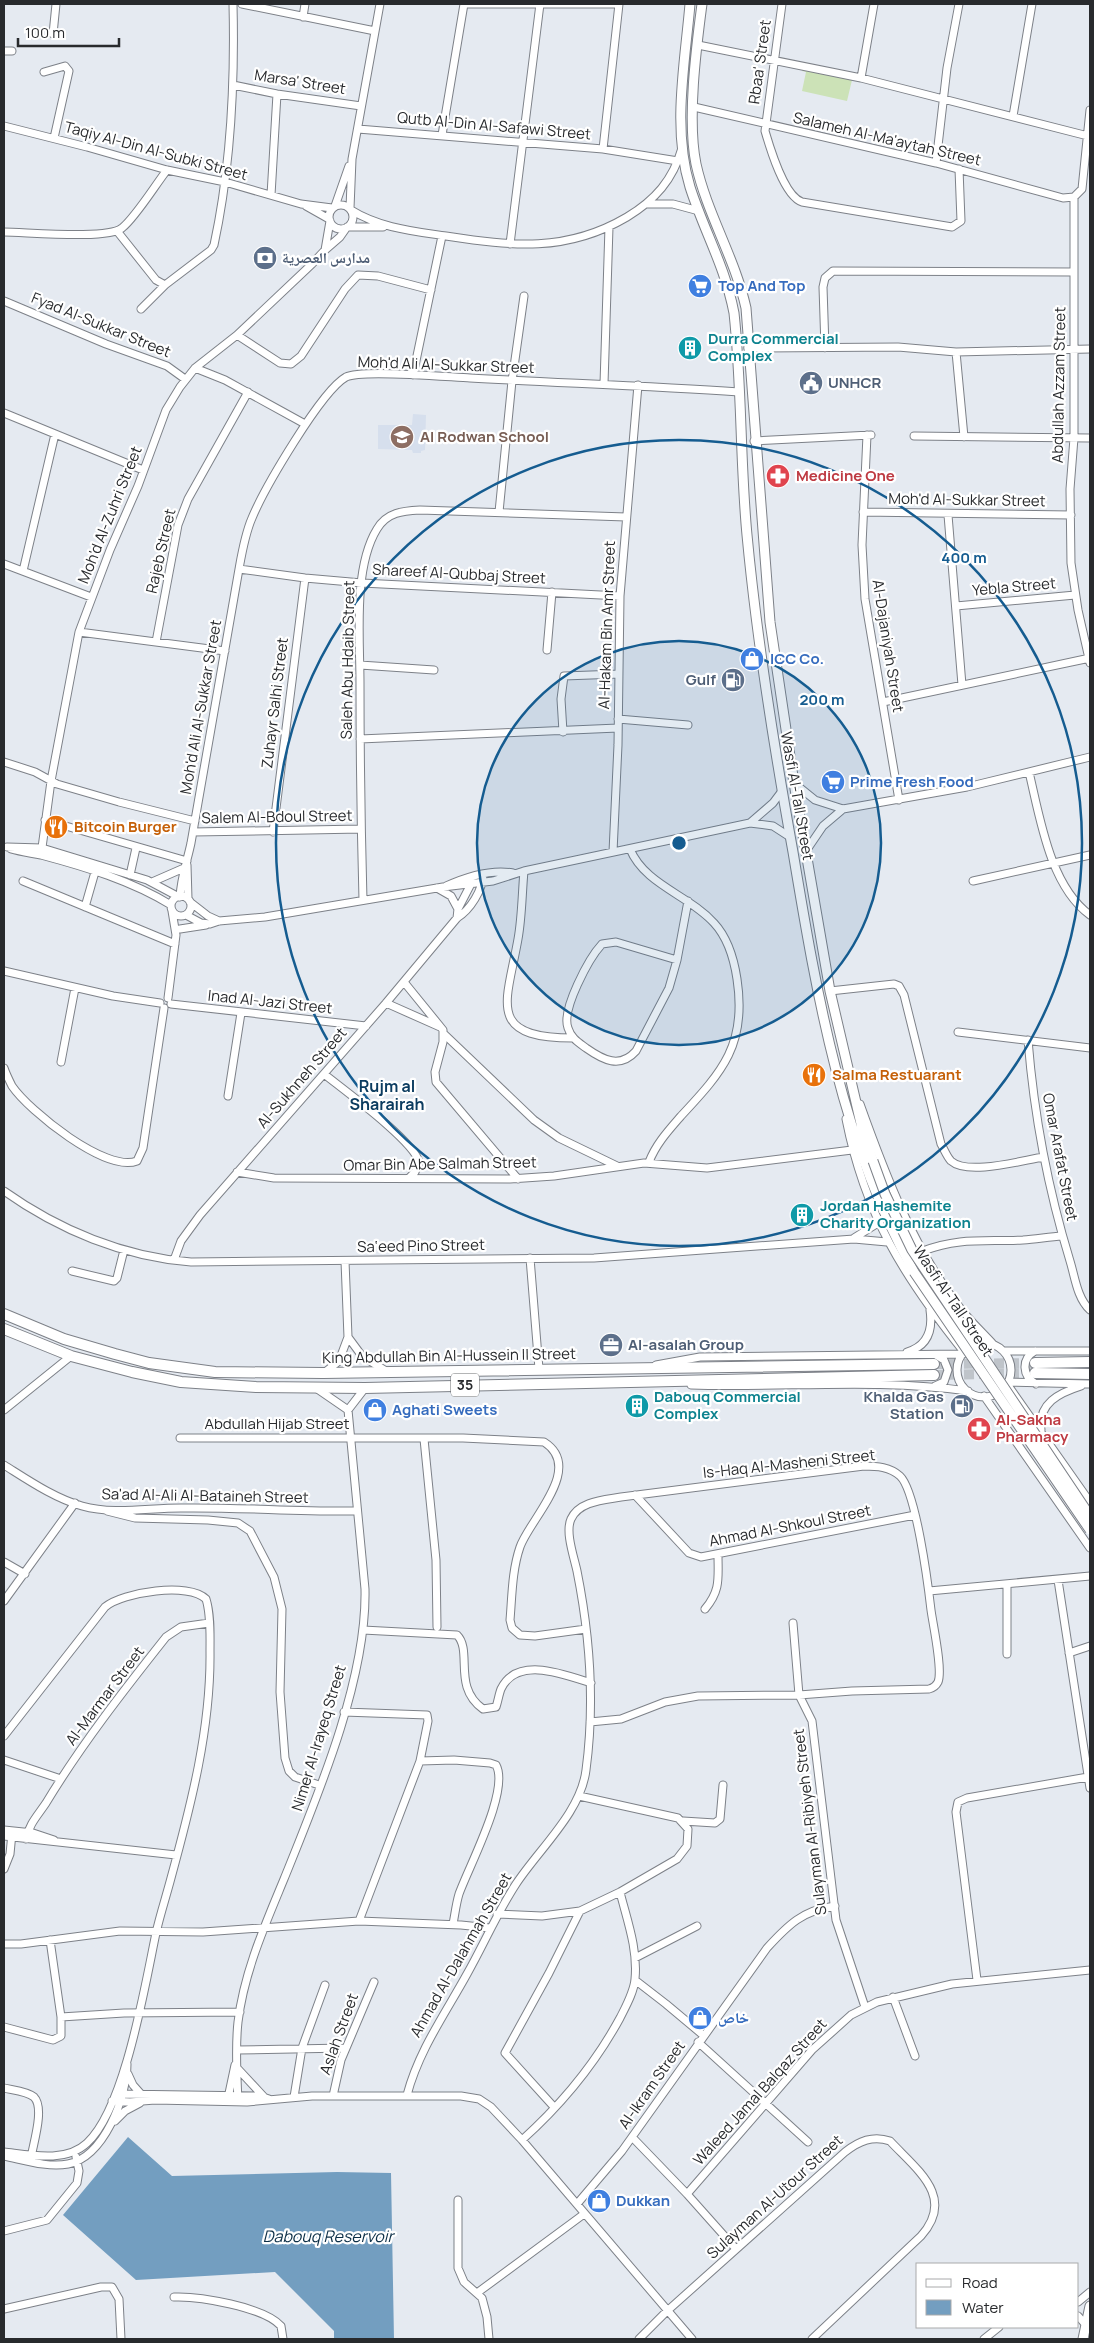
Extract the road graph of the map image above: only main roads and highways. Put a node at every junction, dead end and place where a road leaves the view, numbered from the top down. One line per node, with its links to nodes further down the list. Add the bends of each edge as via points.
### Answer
1 (690, 4): 4 (main road, Wasfi Al-Tall Street, via 682,148 690,186 729,288 736,336)
2 (702, 4): 3 (main road, Wasfi Al-Tall Street, via 694,107 696,162 705,196 741,287 746,308)
3 (762, 544): 4 (main road, via 755,548); 5 (main road, Wasfi Al-Tall Street)
4 (748, 546): 6 (main road, Wasfi Al-Tall Street)
5 (764, 566): 6 (main road); 7 (main road, Wasfi Al-Tall Street, via 794,783 830,991)
6 (750, 567): 7 (main road, Wasfi Al-Tall Street, via 764,684 822,1018 839,1082)
7 (868, 1160): 14 (main road, Wasfi Al-Tall Street, bridge, via 912,1250); 15 (main road, Wasfi Al-Tall Street, bridge, via 888,1220 914,1272)
8 (4, 1314): 10 (highway, King Abdullah Bin Al-Hussein II Street / 35, via 64,1339 149,1363 215,1372 644,1368)
9 (4, 1329): 12 (highway, King Abdullah Bin Al-Hussein II Street / 35, via 71,1356 181,1382 365,1388)
10 (935, 1359)
11 (1090, 1362): 13 (highway, via 1035,1373)
12 (934, 1375)
13 (1090, 1380)
14 (1090, 1516)
15 (1090, 1530)
16 (1090, 2306): 17 (main road)
17 (1083, 2339)

